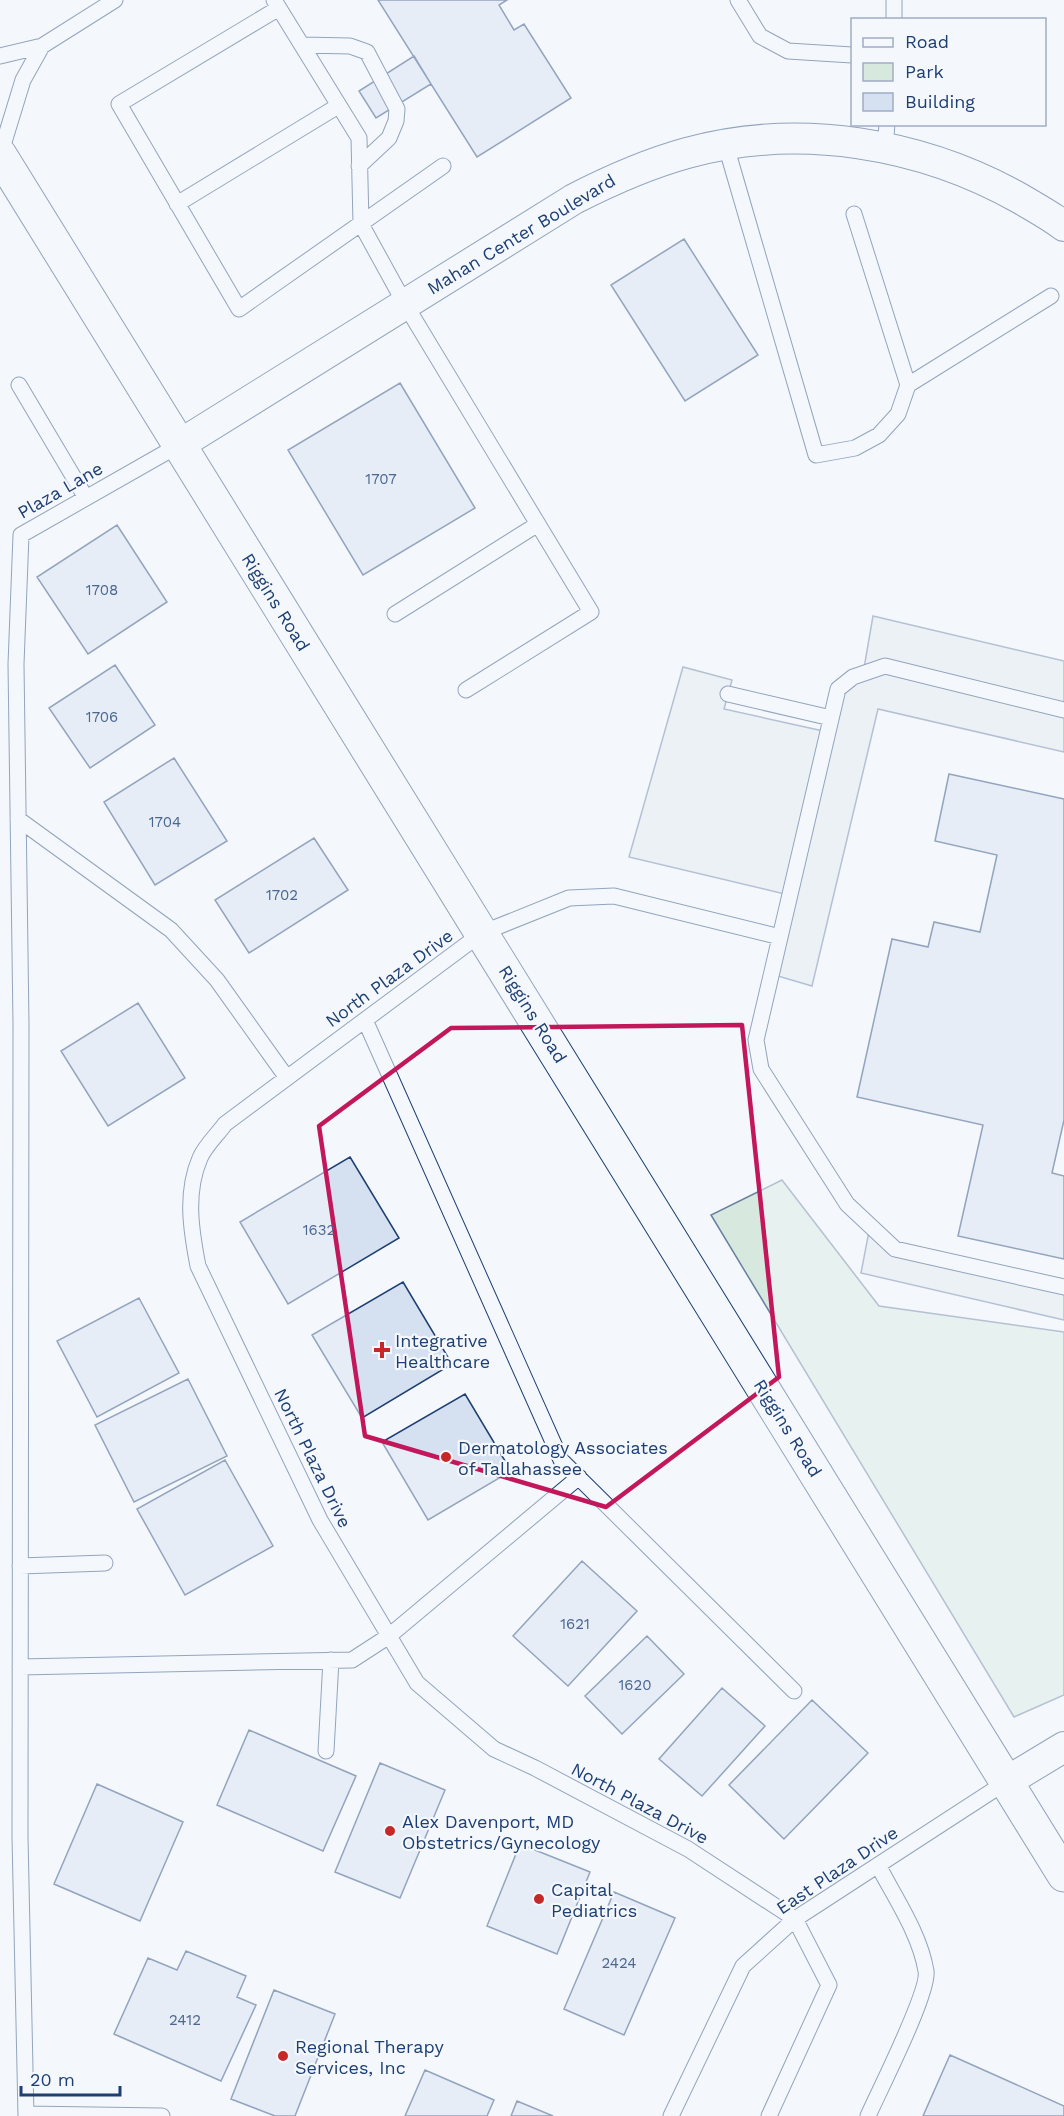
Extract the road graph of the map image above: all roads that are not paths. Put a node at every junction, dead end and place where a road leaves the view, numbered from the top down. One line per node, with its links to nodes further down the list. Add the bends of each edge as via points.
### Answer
1 (115, 0): 7 (lane)
2 (738, 0): 8 (lane, via 760,36 788,51)
3 (894, 0): 5 (lane)
4 (276, 4): 6 (lane); 16 (lane, via 119,105)
5 (894, 18)
6 (302, 45): 10 (lane); 14 (lane, via 350,46 367,52 397,109 389,138)
7 (42, 46): 9 (lane); 13 (lane, via 23,80)
8 (851, 55)
9 (0, 56)
10 (338, 106): 14 (lane, via 359,138); 16 (lane)
11 (886, 136): 12 (street, Mahan Center Boulevard, via 753,141); 19 (street, Mahan Center Boulevard, via 990,181)
12 (726, 146): 21 (street, Mahan Center Boulevard, via 689,152 620,176 574,199); 23 (lane, via 816,455 855,448 879,435 897,414)
13 (0, 155): 24 (street, Riggins Road)
14 (359, 166): 18 (lane)
15 (444, 166): 18 (lane)
16 (177, 204): 18 (lane, via 239,309)
17 (854, 214): 23 (lane)
18 (361, 224): 21 (lane)
19 (1064, 226)
20 (1051, 296): 23 (lane)
21 (405, 304): 24 (street, Mahan Center Boulevard); 26 (lane)
22 (20, 385): 25 (lane)
23 (908, 386)
24 (179, 445): 25 (lane, Plaza Lane); 33 (street, Riggins Road)
25 (86, 498): 32 (lane, Plaza Lane, via 21,535 16,664)
26 (538, 524): 27 (lane); 28 (lane, via 591,612)
27 (396, 614)
28 (466, 690)
29 (728, 694): 31 (lane)
30 (1064, 710): 31 (lane, via 885,666 853,677 838,689)
31 (831, 718): 34 (lane)
32 (18, 819): 36 (lane, via 171,930 217,980); 40 (lane, Plaza Lane)
33 (482, 933): 34 (lane, North Plaza Drive, via 569,898 614,896); 35 (lane, North Plaza Drive); 47 (street, Riggins Road)
34 (780, 937): 37 (lane, via 756,1040 761,1069 847,1204 895,1249)
35 (365, 1020): 36 (lane, North Plaza Drive); 38 (lane, via 561,1460)
36 (287, 1078): 41 (lane, North Plaza Drive, via 225,1124 201,1156 191,1188 191,1229 198,1266 320,1520)
37 (1064, 1287)
38 (579, 1478): 41 (lane); 44 (lane)
39 (105, 1563): 40 (lane)
40 (20, 1566): 43 (lane, Plaza Lane)
41 (389, 1636): 42 (lane, via 352,1660); 50 (lane, North Plaza Drive, via 417,1683 494,1749 688,1849)
42 (331, 1660): 43 (lane); 46 (lane)
43 (20, 1667): 51 (lane, Plaza Lane)
44 (794, 1691)
45 (1064, 1747): 47 (street)
46 (326, 1751)
47 (1006, 1782): 48 (lane, East Plaza Drive); 49 (street, Riggins Road)
48 (878, 1866): 50 (lane, East Plaza Drive); 56 (lane, via 915,1936 927,1972 922,1996)
49 (1064, 1875)
50 (795, 1919): 54 (lane, East Plaza Drive, via 742,1966); 55 (lane, via 829,1984)
51 (26, 2115): 52 (lane)
52 (133, 2115): 53 (lane)
53 (162, 2116)
54 (671, 2116)
55 (769, 2116)
56 (868, 2116)

